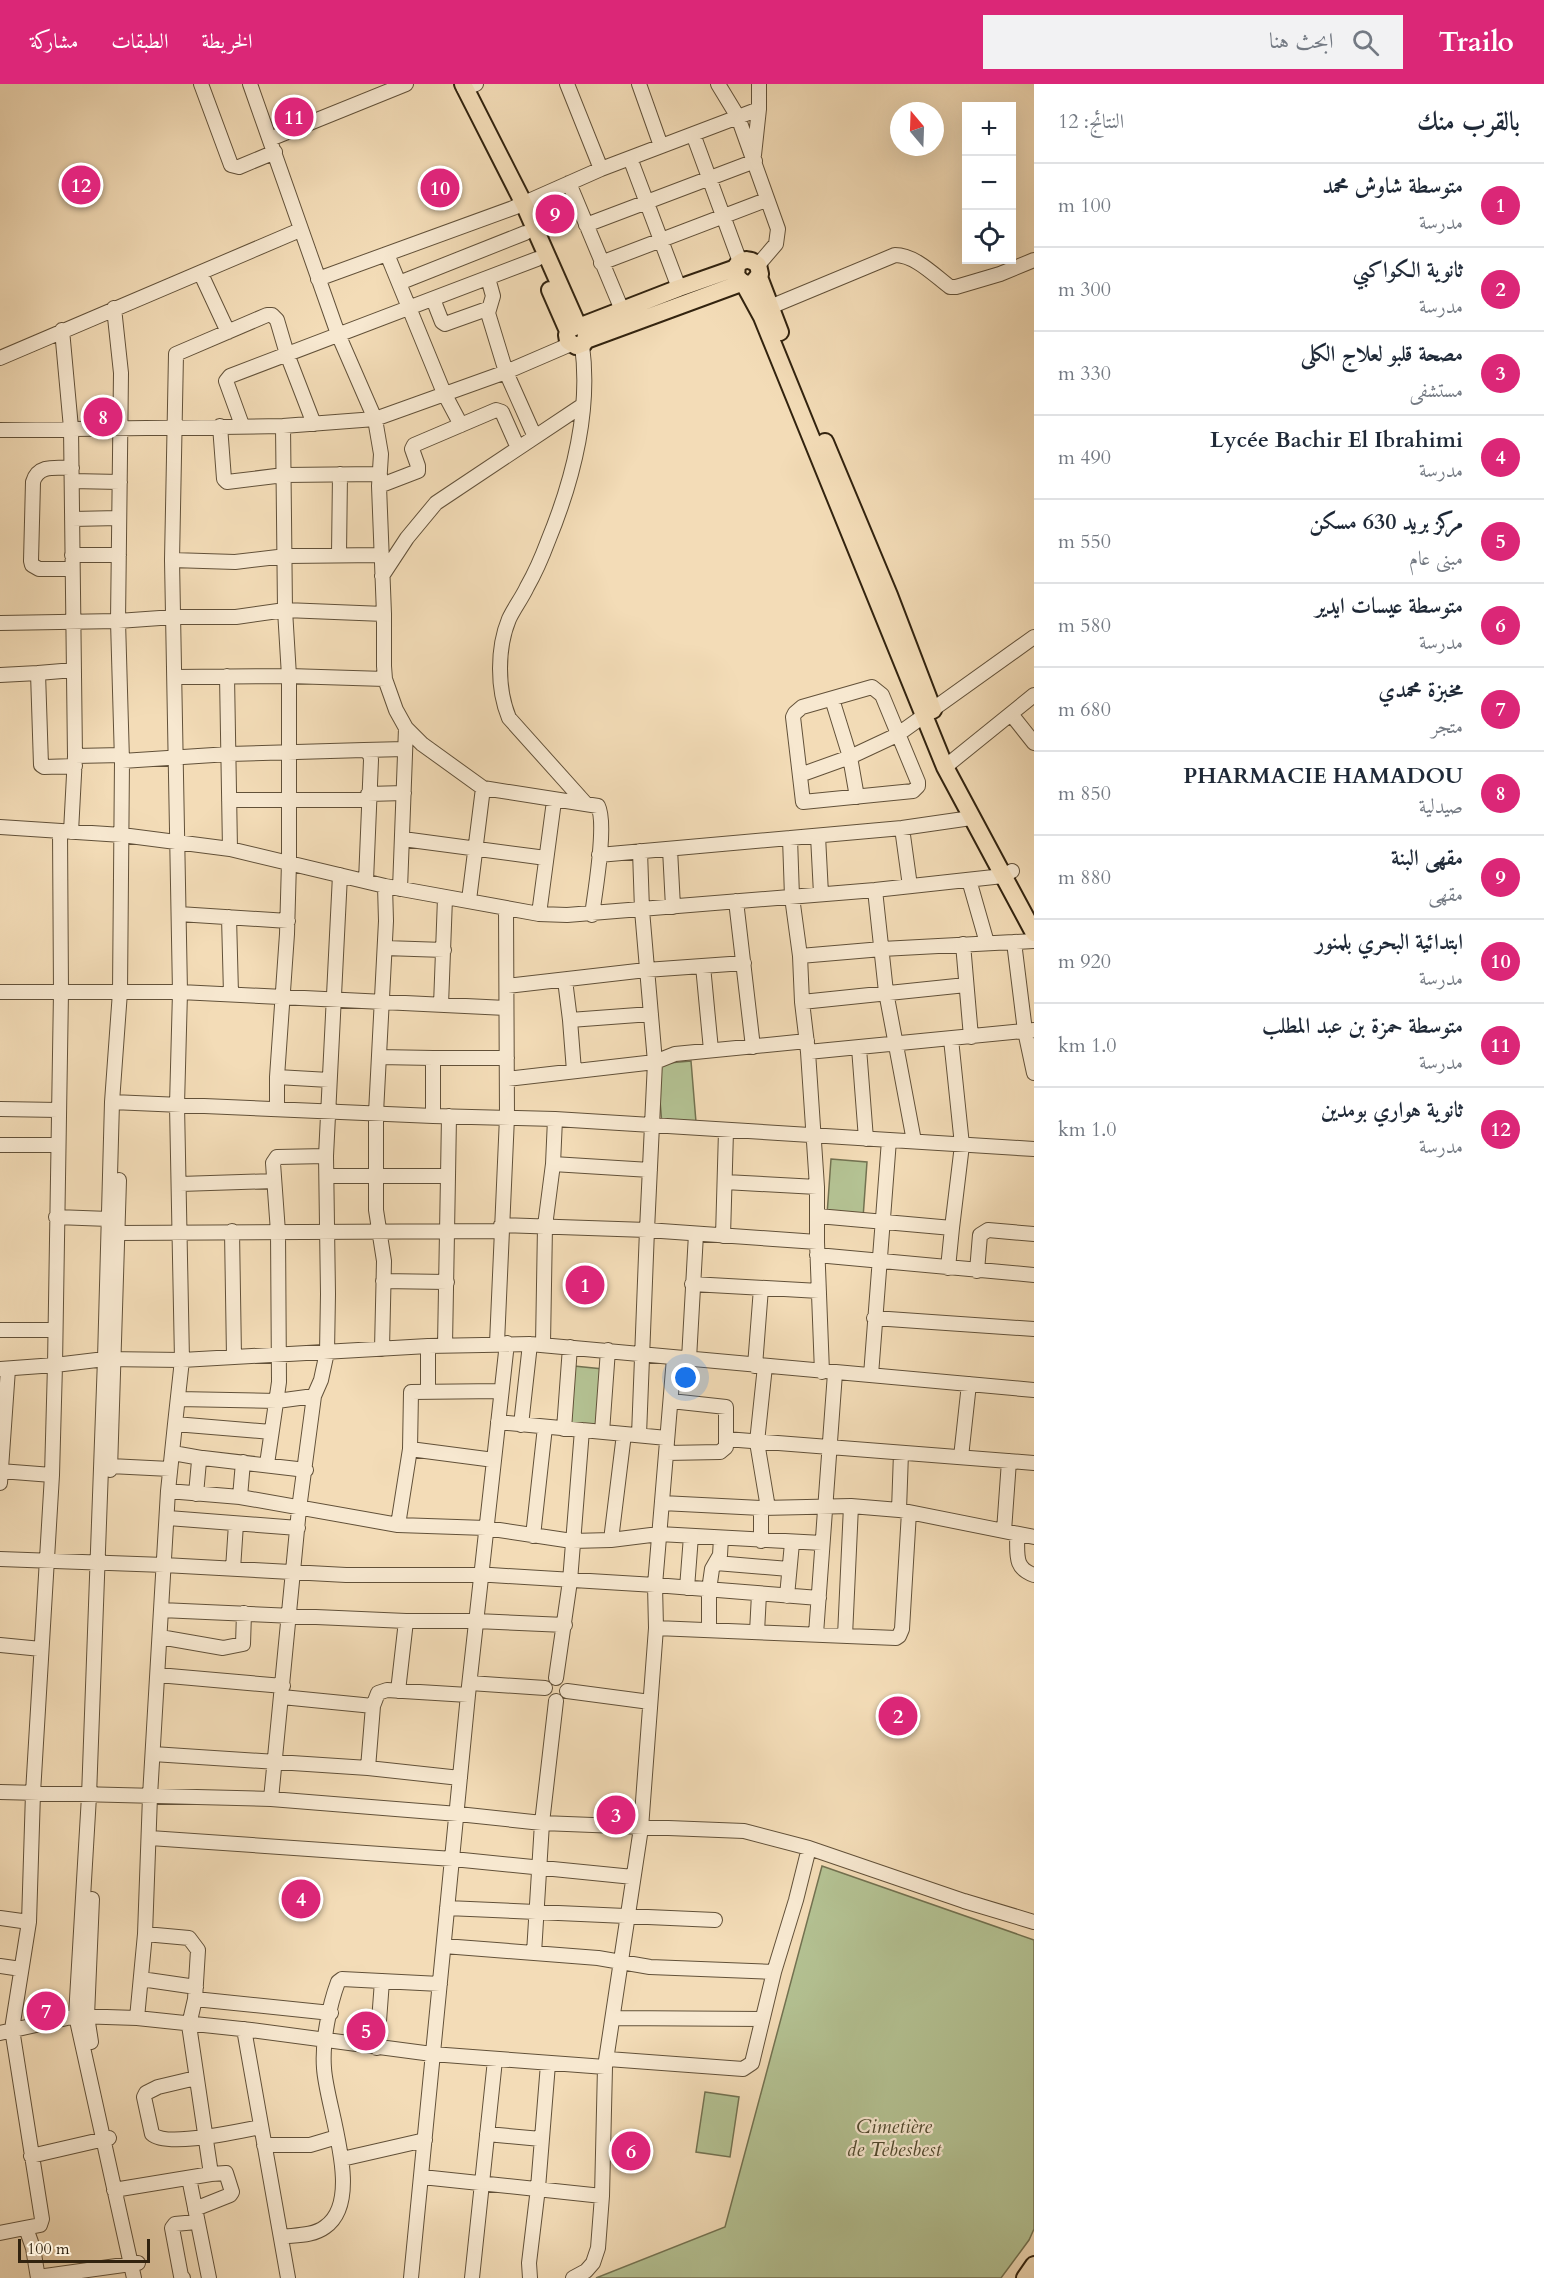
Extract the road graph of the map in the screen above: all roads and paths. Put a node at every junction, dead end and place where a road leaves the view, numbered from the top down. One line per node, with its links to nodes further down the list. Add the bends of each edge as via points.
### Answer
1 (201, 84): 12 (street, via 231,165 239,167)
2 (250, 84): 12 (street)
3 (406, 84): 12 (street)
4 (567, 84): 16 (street)
5 (639, 84): 13 (street)
6 (718, 84): 10 (street)
7 (759, 84): 9 (street)
8 (463, 85): 21 (main road)
9 (759, 109): 10 (street); 15 (street)
10 (738, 117): 11 (street); 15 (street)
11 (693, 134): 13 (street); 17 (street)
12 (272, 146): 24 (street)
13 (661, 146): 14 (street)
14 (630, 158): 16 (street); 20 (street)
15 (754, 159): 17 (street); 19 (street)
16 (601, 170): 18 (street)
17 (710, 177): 20 (street); 22 (street)
18 (569, 183): 21 (street); 23 (street)
19 (766, 200): 22 (street); 31 (street, via 778,237 772,249)
20 (645, 201): 23 (street); 26 (street)
21 (519, 206): 25 (main road); 27 (street); 46 (main road)
22 (723, 215): 26 (street); 31 (street)
23 (586, 225): 30 (street)
24 (300, 230): 32 (street); 34 (street)
25 (525, 233): 28 (main road); 35 (street)
26 (660, 240): 30 (street); 36 (street)
27 (387, 254): 34 (street); 35 (street)
28 (537, 259): 33 (street); 46 (main road)
29 (1034, 260): 38 (street, via 950,287 911,258 895,255)
30 (601, 263): 42 (street)
31 (746, 273): 36 (main road); 38 (main road); 46 (main road); 84 (main road)
32 (201, 274): 39 (street); 44 (street)
33 (488, 278): 37 (street); 41 (street, via 493,296)
34 (318, 279): 45 (street)
35 (399, 283): 40 (street)
36 (679, 288): 42 (main road)
37 (433, 299): 40 (street); 41 (street, via 445,324)
38 (770, 307): 84 (main road)
39 (114, 308): 43 (street); 58 (street, via 121,374)
40 (409, 309): 45 (street); 50 (street)
41 (487, 309): 49 (street)
42 (622, 310): 46 (main road)
43 (62, 330): 48 (street); 60 (street)
44 (228, 332): 47 (street, via 272,315); 59 (street, via 176,354)
45 (338, 334): 47 (street); 52 (street)
46 (577, 335): 49 (street); 51 (street)
47 (287, 354): 53 (street); 54 (street, via 227,378)
48 (0, 357)
49 (506, 372): 50 (street); 62 (street)
50 (444, 393): 52 (street); 55 (street)
51 (583, 405): 62 (street); 118 (street, via 571,476 549,539 508,621 500,677 509,718)
52 (375, 419): 53 (street); 67 (street, via 381,453)
53 (314, 424): 57 (street)
54 (242, 425): 56 (street); 57 (street)
55 (461, 425): 63 (street, via 500,410); 67 (street, via 414,445 417,471)
56 (220, 426): 59 (street); 66 (street, via 225,481)
57 (283, 426): 66 (street)
58 (121, 427): 59 (street); 60 (street); 68 (street)
59 (175, 427): 76 (street)
60 (71, 428): 61 (street); 65 (street)
61 (0, 430)
62 (535, 436): 63 (street)
63 (518, 448): 78 (street, via 430,508)
64 (340, 474): 66 (street); 67 (street); 71 (street)
65 (72, 475): 68 (street); 70 (street); 77 (street, via 43,468 35,474 31,561 39,569)
66 (284, 475): 75 (street)
67 (379, 480): 74 (street)
68 (120, 482): 69 (street)
69 (119, 518): 70 (street); 73 (street)
70 (72, 519): 72 (street)
71 (339, 554): 74 (street); 75 (street)
72 (72, 555): 73 (street); 77 (street)
73 (119, 555): 82 (street)
74 (381, 555): 78 (street)
75 (286, 556): 76 (street, via 235,562); 79 (street)
76 (172, 560): 81 (street)
77 (72, 569): 83 (street)
78 (382, 576): 80 (street)
79 (285, 610): 80 (street); 81 (street, via 236,617); 92 (street)
80 (384, 614): 93 (street)
81 (174, 617): 82 (street); 90 (street)
82 (118, 621): 83 (street); 106 (street)
83 (73, 622): 85 (street); 87 (street)
84 (893, 622): 96 (main road)
85 (0, 623)
86 (1034, 636): 96 (street)
87 (74, 670): 88 (street); 108 (street)
88 (38, 673): 89 (street); 108 (street, via 40,765)
89 (0, 675)
90 (175, 676): 91 (street); 107 (street)
91 (227, 676): 92 (street); 104 (street)
92 (289, 676): 93 (street); 103 (street)
93 (385, 679): 98 (street)
94 (1034, 695): 97 (street)
95 (832, 699): 99 (street, via 875,688 882,695); 105 (street); 110 (street, via 802,707 793,717)
96 (928, 713): 99 (street); 109 (main road)
97 (1011, 714): 100 (street); 109 (street)
98 (406, 728): 101 (street); 111 (street)
99 (897, 735): 105 (street); 114 (street, via 918,786 913,791)
100 (1034, 743)
101 (405, 749): 102 (street); 112 (street)
102 (364, 750): 103 (street); 113 (street, via 371,760)
103 (289, 753): 104 (street); 116 (street)
104 (229, 754): 107 (street); 115 (street)
105 (850, 757): 110 (street); 114 (street)
106 (122, 758): 107 (street); 108 (street); 123 (street)
107 (175, 758): 127 (street)
108 (75, 761): 122 (street)
109 (949, 764): 119 (main road); 135 (main road)
110 (800, 775): 114 (street, via 803,802)
111 (483, 788): 117 (street); 128 (street)
112 (404, 793): 113 (street); 126 (street)
113 (368, 797): 116 (street); 138 (street)
114 (857, 797)
115 (229, 800): 116 (street); 129 (street)
116 (289, 801): 134 (street)
117 (554, 801): 118 (street); 133 (street)
118 (586, 804): 132 (street, via 598,806 601,813)
119 (971, 818): 121 (street); 135 (main road)
120 (0, 827): 122 (street)
121 (902, 828): 124 (street); 140 (street)
122 (65, 831): 123 (street); 173 (street)
123 (122, 835): 127 (street); 174 (street)
124 (818, 836): 125 (street); 143 (street)
125 (790, 838): 130 (street); 144 (street)
126 (403, 839): 128 (street); 141 (street)
127 (176, 841): 129 (street); 152 (street)
128 (476, 848): 133 (street); 146 (street)
129 (230, 849): 134 (street)
130 (670, 849): 131 (street); 148 (street)
131 (640, 851): 132 (street); 150 (street)
132 (599, 855): 154 (street)
133 (546, 858): 153 (street)
134 (290, 862): 136 (street); 156 (street)
135 (1007, 874): 137 (street); 151 (main road); 157 (main road)
136 (340, 875): 138 (street); 179 (street)
137 (969, 880): 140 (street); 160 (street)
138 (366, 881): 139 (street)
139 (385, 886): 141 (street); 162 (street)
140 (910, 886): 142 (street)
141 (400, 889): 145 (street)
142 (875, 890): 143 (street); 163 (street)
143 (821, 894): 144 (street)
144 (792, 897): 147 (street); 165 (street)
145 (445, 898): 146 (street); 164 (street)
146 (469, 900): 149 (street)
147 (736, 901): 148 (street); 166 (street)
148 (673, 907): 150 (street)
149 (506, 909): 153 (street); 171 (street)
150 (642, 910): 154 (street); 168 (street)
151 (1034, 910)
152 (178, 914): 155 (street); 175 (street)
153 (538, 914): 154 (street)
154 (592, 915)
155 (230, 917): 156 (street); 177 (street)
156 (288, 921): 178 (street)
157 (1034, 933)
158 (1034, 941): 159 (street)
159 (1014, 942): 160 (street); 186 (street)
160 (987, 943): 161 (street)
161 (963, 944): 163 (street); 170 (street)
162 (385, 948): 164 (street); 181 (street)
163 (882, 949): 165 (street); 176 (street)
164 (444, 950): 182 (street)
165 (800, 956): 180 (street)
166 (744, 963): 167 (street); 191 (street)
167 (703, 966): 168 (street); 193 (street)
168 (646, 970): 169 (street); 184 (street)
169 (565, 980): 171 (street); 185 (street)
170 (966, 985): 176 (street); 187 (street)
171 (507, 986): 183 (street)
172 (0, 992): 173 (street)
173 (61, 992): 174 (street); 207 (street)
174 (120, 992): 175 (street); 203 (street)
175 (180, 992): 177 (street); 204 (street)
176 (886, 992): 180 (street); 189 (street)
177 (231, 994): 178 (street)
178 (282, 997): 179 (street); 200 (street)
179 (334, 1001): 181 (street); 202 (street)
180 (802, 1002): 190 (street)
181 (382, 1003): 182 (street); 194 (street)
182 (441, 1005): 183 (street)
183 (507, 1008): 196 (street)
184 (651, 1014): 185 (street); 197 (street)
185 (570, 1020): 198 (street)
186 (1030, 1030): 187 (street); 199 (street)
187 (971, 1037): 188 (street)
188 (951, 1039): 189 (street); 220 (street)
189 (895, 1045): 192 (street); 219 (street)
190 (808, 1046): 191 (street); 192 (street); 216 (street)
191 (753, 1047): 193 (street)
192 (859, 1048): 217 (street)
193 (711, 1050): 197 (street, via 675,1054)
194 (379, 1057): 195 (street); 209 (street)
195 (433, 1058): 196 (street); 210 (street)
196 (507, 1058): 201 (street)
197 (655, 1062): 198 (street); 214 (street)
198 (574, 1071): 201 (street)
199 (1034, 1073)
200 (277, 1077): 202 (street); 206 (street)
201 (507, 1079): 212 (street)
202 (329, 1080): 208 (street)
203 (116, 1103): 204 (street); 236 (street); 246 (street)
204 (177, 1105): 206 (street); 232 (street)
205 (0, 1109): 207 (street)
206 (277, 1109): 208 (street)
207 (58, 1110): 222 (street)
208 (328, 1112): 209 (street); 224 (street)
209 (376, 1113): 210 (street); 229 (street)
210 (433, 1116): 211 (street)
211 (449, 1116): 212 (street); 228 (street)
212 (507, 1117): 213 (street); 239 (street)
213 (555, 1119): 214 (street); 225 (street)
214 (654, 1126): 215 (street); 226 (street)
215 (726, 1131): 216 (street); 231 (street)
216 (814, 1135): 217 (street); 233 (street)
217 (867, 1139): 218 (street)
218 (889, 1140): 219 (street); 237 (street)
219 (914, 1142): 220 (street)
220 (962, 1144): 223 (street); 240 (street)
221 (0, 1145): 222 (street)
222 (57, 1145): 235 (street)
223 (1034, 1149)
224 (326, 1156): 227 (street); 230 (street, via 274,1158)
225 (553, 1164): 226 (street); 238 (street)
226 (650, 1170): 241 (street)
227 (327, 1176): 229 (street); 248 (street)
228 (448, 1176): 229 (street); 243 (street)
229 (376, 1177): 245 (street)
230 (274, 1181): 232 (street); 244 (street)
231 (725, 1182): 233 (street); 251 (street)
232 (180, 1184): 247 (street)
233 (818, 1187): 234 (street)
234 (818, 1216): 237 (street); 252 (street)
235 (56, 1217): 236 (street); 263 (street)
236 (109, 1219): 278 (street)
237 (884, 1223): 240 (street); 253 (street)
238 (545, 1226): 239 (street); 241 (street); 267 (street)
239 (501, 1228): 243 (street); 266 (street)
240 (952, 1228): 254 (street)
241 (647, 1230): 249 (street); 274 (street)
242 (232, 1231): 244 (street); 247 (street); 276 (street)
243 (448, 1231): 245 (street); 258 (street)
244 (279, 1232): 248 (street); 275 (street)
245 (378, 1232): 248 (street); 257 (street, via 384,1261)
246 (118, 1233): 247 (street); 278 (street)
247 (181, 1233): 280 (street)
248 (326, 1233): 273 (street)
249 (696, 1234): 251 (street); 259 (street)
250 (1034, 1234): 255 (street, via 983,1232)
251 (723, 1236): 252 (street)
252 (817, 1248): 253 (street); 261 (street)
253 (879, 1263): 254 (street); 262 (street)
254 (948, 1268): 255 (street)
255 (977, 1271): 256 (street)
256 (1034, 1275)
257 (383, 1281): 258 (street); 271 (street)
258 (447, 1282): 268 (street)
259 (692, 1284): 260 (street); 279 (street)
260 (761, 1288): 261 (street); 282 (street)
261 (819, 1291): 284 (street)
262 (874, 1318): 264 (street); 285 (street)
263 (55, 1329): 265 (street); 281 (street)
264 (1034, 1329)
265 (0, 1330)
266 (502, 1343): 267 (street); 268 (street); 289 (street)
267 (536, 1344): 270 (street); 296 (street)
268 (445, 1345): 269 (street)
269 (428, 1346): 271 (street); 288 (street)
270 (570, 1347): 272 (street); 298 (street)
271 (382, 1349): 273 (street)
272 (608, 1350): 274 (street); 301 (street)
273 (327, 1352): 275 (street); 290 (street)
274 (643, 1354): 277 (street); 303 (street)
275 (279, 1355): 276 (street); 292 (street)
276 (234, 1357): 280 (street)
277 (674, 1358): 279 (street); 293 (street)
278 (110, 1359): 280 (street); 281 (street); 319 (street); 353 (street)
279 (689, 1359): 282 (street)
280 (182, 1360): 291 (street)
281 (55, 1365): 283 (street); 323 (street)
282 (760, 1366): 284 (street); 306 (street)
283 (4, 1369): 322 (street)
284 (828, 1372): 285 (street); 307 (street)
285 (871, 1375): 286 (street)
286 (969, 1384): 287 (street); 312 (street)
287 (1034, 1390)
288 (428, 1391): 289 (street); 308 (street, via 411,1392)
289 (501, 1391): 294 (street)
290 (314, 1396): 292 (street); 321 (street)
291 (178, 1399): 292 (street); 295 (street)
292 (277, 1401): 300 (street)
293 (671, 1401): 304 (street); 305 (street, via 726,1407)
294 (498, 1422): 296 (street); 314 (street)
295 (176, 1424): 300 (street); 309 (street)
296 (521, 1425): 297 (street)
297 (545, 1427): 298 (street); 342 (street)
298 (564, 1429): 299 (street)
299 (582, 1430): 301 (street); 347 (street)
300 (271, 1432): 318 (street)
301 (602, 1432): 302 (street)
302 (624, 1434): 303 (street); 346 (street)
303 (639, 1436): 304 (street)
304 (667, 1438): 310 (street)
305 (726, 1439): 306 (street); 310 (street, via 726,1447 720,1452)
306 (757, 1442): 307 (street); 331 (street)
307 (829, 1447): 311 (street); 329 (street)
308 (410, 1449): 314 (street); 337 (street)
309 (172, 1453): 313 (street); 320 (street)
310 (666, 1453): 328 (street)
311 (901, 1453): 312 (street); 333 (street)
312 (961, 1457): 315 (street)
313 (201, 1458): 316 (street); 325 (street)
314 (494, 1460): 339 (street)
315 (1009, 1461): 317 (street); 340 (street)
316 (243, 1462): 318 (street); 326 (street)
317 (1034, 1463)
318 (267, 1464): 321 (street)
319 (110, 1466): 320 (street); 353 (street)
320 (170, 1469): 324 (street)
321 (306, 1470): 332 (street)
322 (0, 1475): 323 (street)
323 (52, 1475): 352 (street)
324 (168, 1491): 325 (street); 334 (street)
325 (196, 1494): 326 (street)
326 (240, 1497): 327 (street)
327 (256, 1500): 332 (street); 336 (street)
328 (662, 1503): 331 (street); 341 (street)
329 (825, 1506): 330 (street); 331 (street); 350 (street)
330 (851, 1506): 333 (street); 378 (street)
331 (764, 1508): 348 (street)
332 (299, 1509): 337 (street); 338 (street)
333 (904, 1511): 340 (street); 378 (street, via 899,1636)
334 (168, 1518): 335 (street); 355 (street)
335 (236, 1524): 336 (street); 356 (street)
336 (254, 1524): 338 (street)
337 (398, 1525): 339 (street)
338 (298, 1528): 358 (street)
339 (486, 1528): 342 (street); 359 (street)
340 (1010, 1532): 344 (street); 360 (street, via 1024,1572)
341 (659, 1534): 343 (street); 346 (street); 362 (street)
342 (533, 1536): 347 (street)
343 (691, 1536): 345 (street); 363 (street)
344 (1034, 1537)
345 (721, 1538): 348 (street); 354 (street)
346 (611, 1540): 347 (street)
347 (572, 1541): 361 (street)
348 (761, 1541): 349 (street)
349 (792, 1543): 350 (street); 357 (street)
350 (822, 1544): 367 (street)
351 (0, 1559): 352 (street)
352 (46, 1561): 353 (street); 381 (street)
353 (102, 1563): 355 (street); 398 (street)
354 (716, 1563): 357 (street); 364 (street)
355 (164, 1564): 356 (street); 368 (street)
356 (233, 1569): 358 (street)
357 (789, 1569): 366 (street)
358 (295, 1571): 359 (street); 370 (street)
359 (481, 1575): 361 (street); 371 (street)
360 (1034, 1575)
361 (570, 1581): 362 (street); 373 (street)
362 (655, 1585): 363 (street); 374 (street)
363 (687, 1588): 364 (street)
364 (709, 1590): 365 (street); 375 (street)
365 (759, 1594): 366 (street); 376 (street)
366 (787, 1596): 367 (street)
367 (819, 1598): 377 (street)
368 (161, 1610): 369 (street); 379 (street)
369 (244, 1613): 370 (street); 379 (street, via 243,1644 223,1648)
370 (290, 1615): 372 (street); 388 (street)
371 (476, 1621): 372 (street); 373 (street); 385 (street)
372 (406, 1622): 386 (street)
373 (565, 1625): 383 (street)
374 (656, 1628): 375 (street); 390 (street)
375 (709, 1629): 376 (street)
376 (757, 1632): 377 (street)
377 (816, 1634): 378 (street)
378 (845, 1636)
379 (160, 1637): 382 (street)
380 (0, 1645): 381 (street)
381 (41, 1649): 397 (street)
382 (158, 1675): 388 (street); 392 (street)
383 (556, 1678): 384 (street); 387 (street, via 563,1681)
384 (545, 1688): 385 (street); 389 (street, via 549,1698)
385 (469, 1689): 386 (street); 395 (street)
386 (398, 1691): 391 (street, via 378,1693)
387 (567, 1691): 389 (street); 390 (street)
388 (283, 1692): 391 (street); 393 (street)
389 (556, 1701): 402 (street)
390 (650, 1702): 403 (street)
391 (373, 1706): 394 (street)
392 (153, 1754): 393 (street); 399 (street)
393 (276, 1762): 394 (street); 400 (street)
394 (368, 1768): 395 (street)
395 (460, 1778): 401 (street)
396 (0, 1792): 397 (street)
397 (33, 1793): 398 (street); 414 (street)
398 (93, 1796): 399 (street); 428 (street)
399 (150, 1796): 400 (street); 404 (street)
400 (272, 1800): 401 (street)
401 (458, 1814): 402 (street); 406 (street)
402 (542, 1823): 403 (street); 407 (street)
403 (641, 1828): 405 (street, via 744,1831); 408 (street)
404 (150, 1838): 406 (street); 416 (street)
405 (809, 1848): 415 (street); 422 (street)
406 (453, 1859): 407 (street); 409 (street)
407 (539, 1866): 408 (street); 410 (street)
408 (633, 1877): 411 (street)
409 (447, 1908): 410 (street); 417 (street)
410 (537, 1913): 411 (street); 418 (street)
411 (629, 1916): 413 (street); 419 (street)
412 (0, 1918): 414 (street)
413 (715, 1920)
414 (29, 1922): 421 (street)
415 (1034, 1922)
416 (145, 1934): 423 (street); 426 (street, via 193,1941 198,1950)
417 (444, 1946): 418 (street); 425 (street)
418 (534, 1953): 419 (street)
419 (621, 1961): 422 (street, via 650,1967); 430 (street)
420 (0, 1966): 421 (street)
421 (21, 1969): 434 (street)
422 (774, 1972): 431 (street)
423 (141, 1978): 426 (street); 429 (street)
424 (382, 1981): 425 (street); 427 (street, via 342,1979 336,1987); 436 (street)
425 (440, 1984): 437 (street)
426 (196, 1993): 427 (street); 432 (street)
427 (331, 2013): 435 (street)
428 (81, 2016): 429 (street); 434 (street); 446 (street)
429 (137, 2018): 432 (street)
430 (613, 2018): 431 (street); 439 (street)
431 (762, 2019): 439 (street, via 752,2063 747,2068)
432 (189, 2025): 433 (street); 441 (street)
433 (244, 2030): 435 (street); 442 (street)
434 (6, 2031): 450 (street)
435 (325, 2041): 436 (street); 445 (street, via 324,2070)
436 (376, 2048): 437 (street)
437 (432, 2054): 438 (street); 448 (street)
438 (495, 2060): 440 (street); 443 (street)
439 (606, 2063): 440 (street); 458 (street)
440 (548, 2064): 447 (street)
441 (196, 2078): 444 (street); 444 (street, via 149,2090 144,2097 155,2137)
442 (261, 2127): 444 (street); 449 (street)
443 (487, 2134): 447 (street); 455 (street)
444 (206, 2137): 452 (street)
445 (337, 2137): 449 (street, via 310,2145); 451 (street)
446 (107, 2139): 450 (street); 457 (street)
447 (541, 2139): 456 (street)
448 (425, 2140): 451 (street); 453 (street)
449 (264, 2145): 462 (street)
450 (31, 2156): 460 (street, via 42,2221)
451 (342, 2159): 462 (street, via 344,2186 340,2206 328,2226)
452 (211, 2174): 454 (street); 459 (street, via 227,2174 232,2193)
453 (422, 2177): 455 (street); 471 (street)
454 (189, 2178): 457 (street); 459 (street)
455 (482, 2182): 456 (street); 472 (street)
456 (538, 2188): 458 (street); 473 (street)
457 (119, 2190): 464 (street)
458 (602, 2196): 474 (street, via 598,2248 586,2271)
459 (196, 2215): 465 (street); 468 (street, via 172,2228)
460 (26, 2228): 461 (street); 466 (street)
461 (0, 2233)
462 (281, 2237): 470 (street)
463 (1034, 2265): 475 (main road)
464 (134, 2269): 466 (street); 467 (street)
465 (209, 2277): 469 (street)
466 (38, 2278)
467 (140, 2278)
468 (183, 2278)
469 (194, 2278)
470 (288, 2278)
471 (411, 2278)
472 (471, 2278)
473 (530, 2278)
474 (573, 2278)
475 (1025, 2278)

